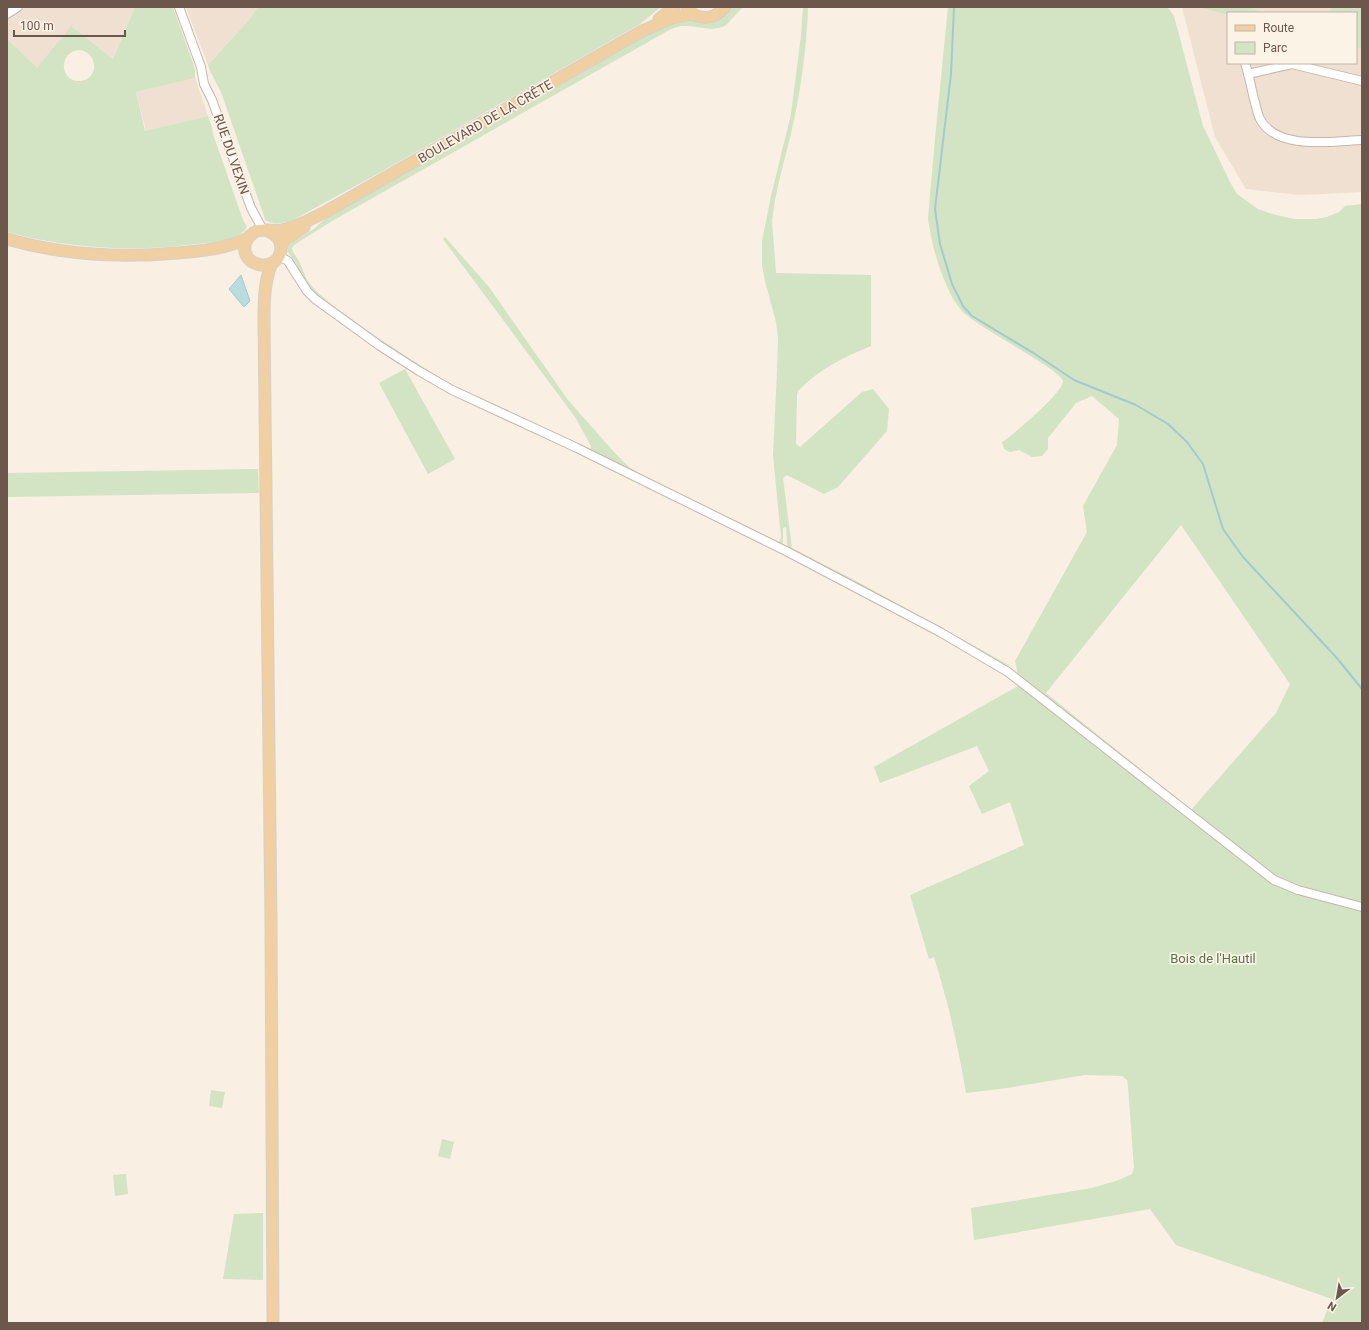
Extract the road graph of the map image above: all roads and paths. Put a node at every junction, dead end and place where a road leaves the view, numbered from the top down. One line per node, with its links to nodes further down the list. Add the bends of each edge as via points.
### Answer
1 (18, 7): 6 (street)
2 (179, 7): 13 (street, RUE DU VEXIN, via 201,67 204,84)
3 (674, 7): 7 (main road, BOULEVARD DE LA CRÊTE)
4 (725, 7): 5 (main road, BOULEVARD DE LA CRÊTE, via 711,17 699,17)
5 (689, 10): 7 (main road, BOULEVARD DE LA CRÊTE)
6 (7, 14)
7 (642, 31): 14 (main road, BOULEVARD DE LA CRÊTE)
8 (1245, 64): 10 (street)
9 (1283, 64): 10 (street); 11 (street, via 1300,65)
10 (1248, 74): 12 (street, via 1259,118 1274,134 1286,139 1307,142)
11 (1362, 81)
12 (1362, 140)
13 (250, 208): 15 (street); 16 (street, via 253,224)
14 (327, 211): 15 (main road, BOULEVARD DE LA CRÊTE, via 295,226); 19 (main road, BOULEVARD DE LA CRÊTE, via 289,236)
15 (266, 231): 16 (main road, BOULEVARD DE LA CRÊTE, via 257,231); 19 (main road, via 277,237)
16 (250, 236): 18 (main road, BOULEVARD DE LA CRÊTE, via 231,246); 20 (main road, via 245,247)
17 (7, 239): 18 (main road, BOULEVARD DE LA CRÊTE, via 97,255 135,256)
18 (209, 251): 20 (main road, BOULEVARD DE LA CRÊTE, via 232,252)
19 (277, 255): 20 (main road, BOULEVARD DE LA CRÊTE, via 265,265); 21 (main road, via 268,277); 22 (street, via 288,261 307,291 316,299 419,371 452,390 582,450 786,551 940,632 1008,672 1274,880 1298,890)
20 (251, 260): 21 (main road, via 260,277)
21 (264, 300): 23 (main road)
22 (1362, 907)
23 (273, 1323)

